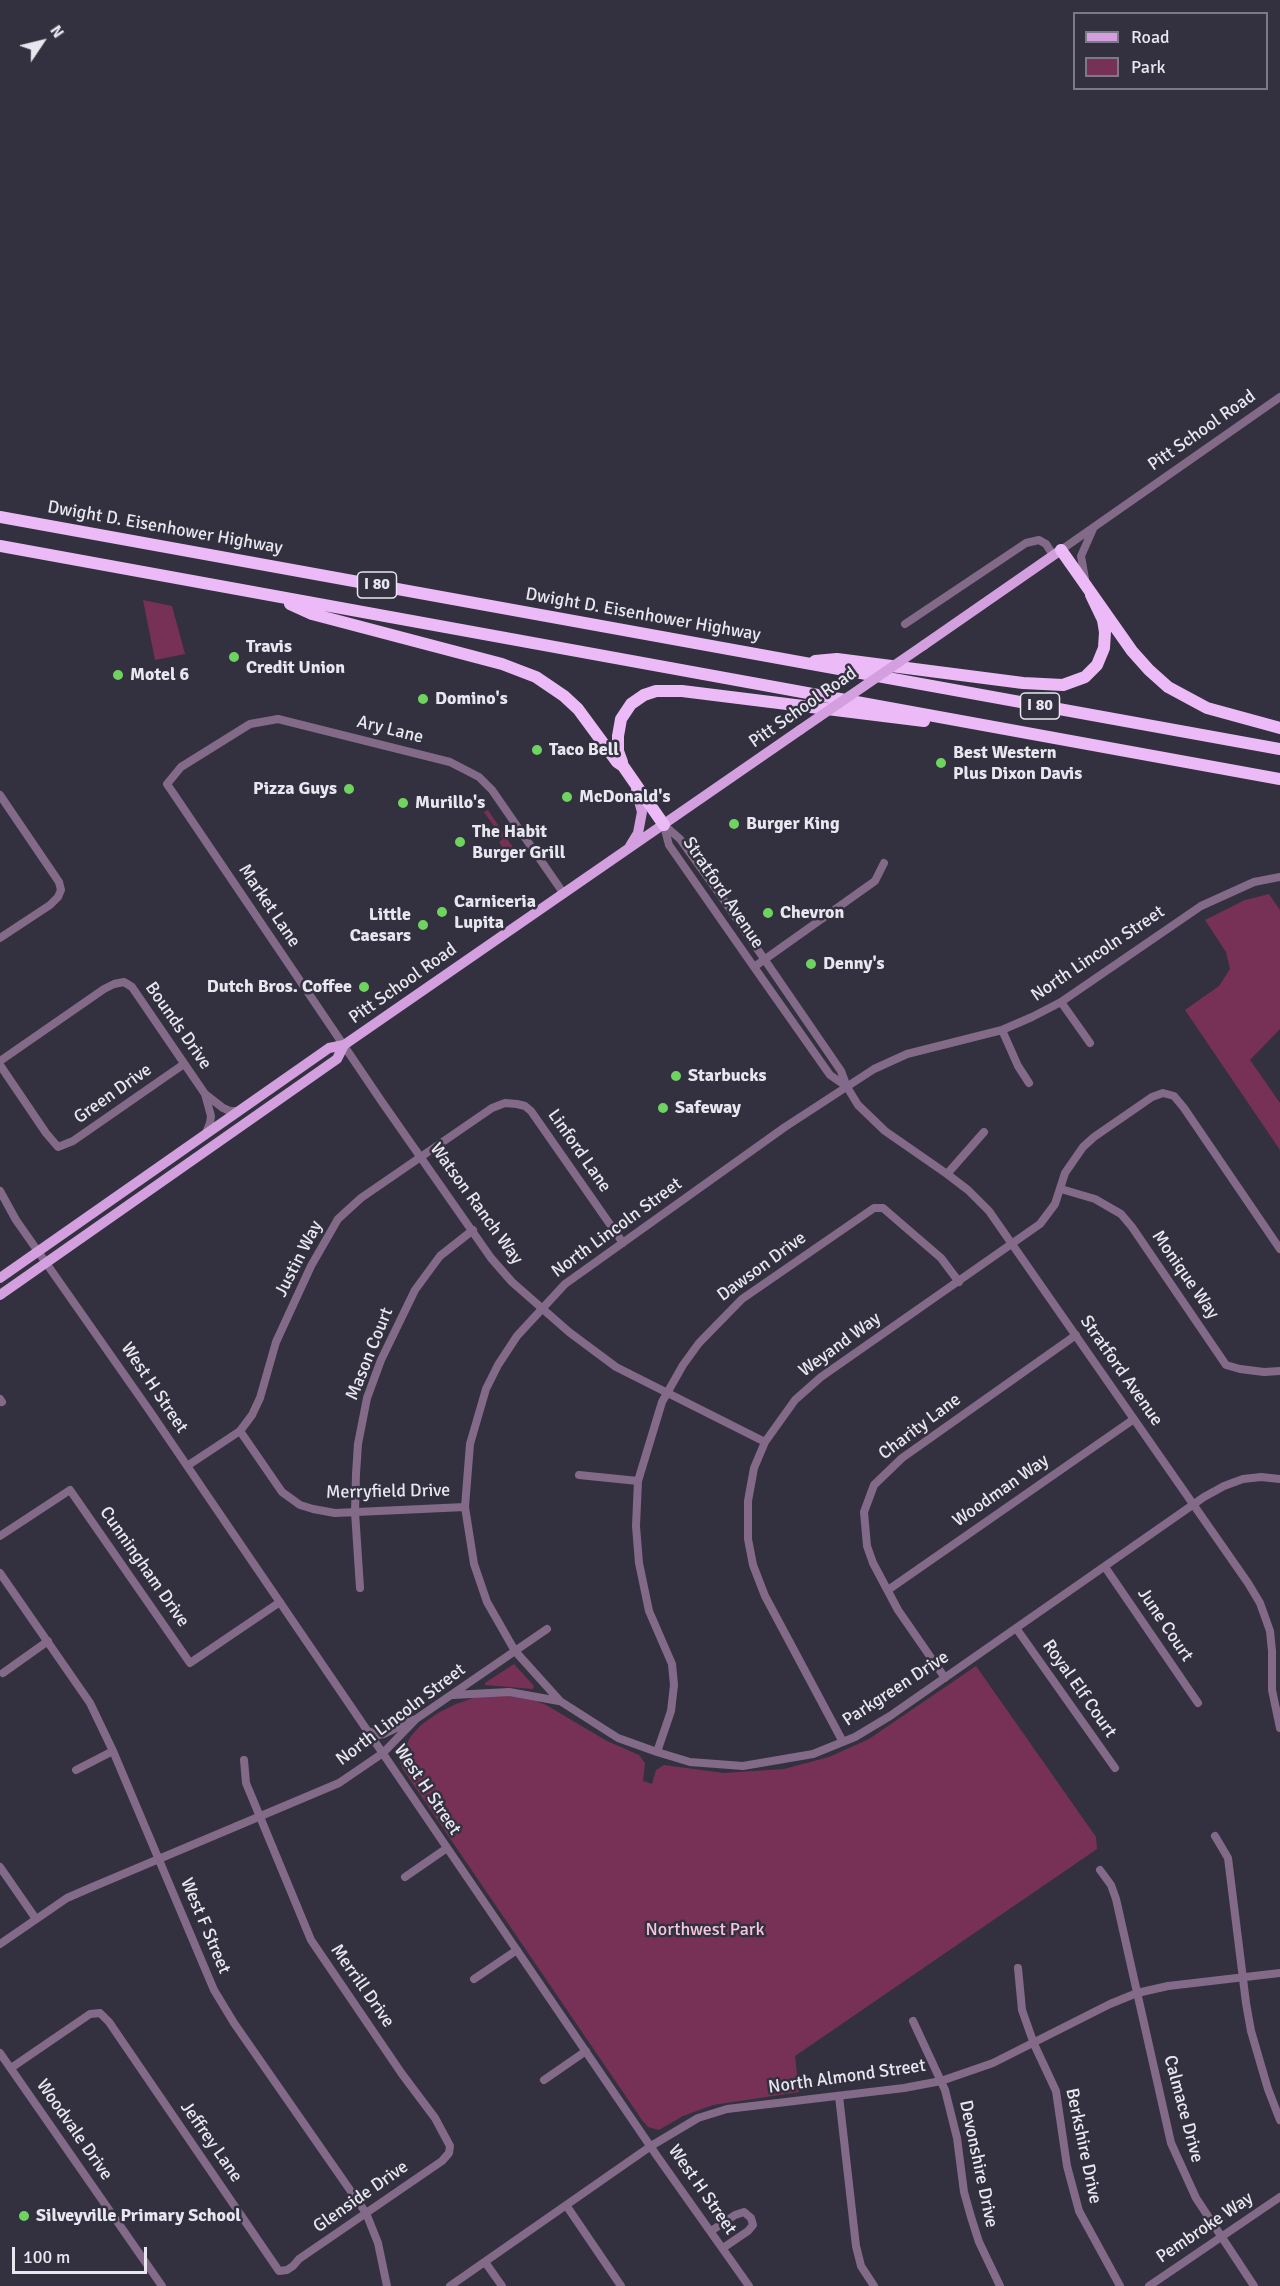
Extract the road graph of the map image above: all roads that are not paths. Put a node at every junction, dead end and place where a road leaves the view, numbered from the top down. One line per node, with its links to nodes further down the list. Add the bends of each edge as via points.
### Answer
1 (1280, 397): 3 (street, Pitt School Road)
2 (0, 516): 9 (highway, Dwight D. Eisenhower Highway / I 80)
3 (1095, 526): 5 (street, Pitt School Road); 6 (street, via 1081,556)
4 (0, 546): 7 (highway, I 80)
5 (1057, 553): 6 (highway); 8 (street, via 1039,540 1026,543); 18 (main road, Pitt School Road, bridge)
6 (1090, 593): 9 (highway, via 1103,620 1104,648 1098,665 1085,676 1063,685 837,659); 11 (highway, via 1132,651 1168,687 1207,708)
7 (272, 596): 10 (highway, I 80); 13 (highway, via 312,614 502,664 536,677 578,709)
8 (905, 624)
9 (799, 662): 12 (highway, Dwight D. Eisenhower Highway / I 80)
10 (986, 726): 13 (highway, via 900,720 666,690 644,695 621,719 618,751); 15 (highway, I 80)
11 (1280, 728)
12 (1280, 749)
13 (622, 766): 14 (highway)
14 (631, 779): 18 (highway); 19 (main road, via 642,812 638,833)
15 (1280, 779)
16 (167, 784): 22 (street, Ary Lane, via 182,767 250,724 278,719 450,762 479,777 492,790); 29 (street, Market Lane)
17 (1, 798): 23 (street, via 61,890 50,904)
18 (664, 825): 19 (main road, Pitt School Road); 24 (street, Stratford Avenue, via 680,838); 25 (street, Stratford Avenue, via 669,845)
19 (624, 853): 22 (main road, Pitt School Road)
20 (884, 863): 24 (street, via 875,881)
21 (1280, 877): 26 (street, North Lincoln Street, via 1254,882 1201,906)
22 (564, 894): 29 (main road, Pitt School Road)
23 (0, 938)
24 (764, 959): 25 (street); 33 (street, Stratford Avenue, via 841,1071)
25 (753, 967): 33 (street, Stratford Avenue, via 830,1075)
26 (1061, 1002): 27 (street, North Lincoln Street); 28 (street)
27 (1002, 1030): 32 (street); 33 (street, North Lincoln Street, via 889,1061)
28 (1090, 1043)
29 (344, 1045): 36 (main road, Pitt School Road, via 329,1048); 39 (street, Watson Ranch Way); 48 (main road, Pitt School Road, via 338,1059)
30 (0, 1063): 31 (street, Bounds Drive, via 104,990 124,982 132,987); 31 (street, Green Drive, via 58,1148)
31 (184, 1064): 34 (street, Bounds Drive)
32 (1029, 1083)
33 (847, 1087): 40 (street, Stratford Avenue, via 858,1105 885,1131); 44 (street, North Lincoln Street)
34 (205, 1094): 36 (street, Bounds Drive, via 230,1111); 38 (street, Bounds Drive, via 211,1116)
35 (492, 1108): 39 (street, Justin Way); 44 (street, Linford Lane, via 505,1103 525,1106 531,1111)
36 (239, 1111): 38 (main road, Pitt School Road)
37 (984, 1132): 40 (street)
38 (206, 1133): 47 (main road, Pitt School Road)
39 (421, 1157): 43 (street, Watson Ranch Way); 57 (street, Justin Way, via 338,1219 311,1266 276,1342 260,1398)
40 (947, 1174): 45 (street, Stratford Avenue, via 988,1211)
41 (1061, 1189): 45 (street, Weyand Way, via 1041,1224); 46 (street, Weyand Way, via 1065,1173 1094,1137 1152,1097 1163,1093 1174,1096); 54 (street, Monique Way, via 1095,1199 1121,1214 1226,1365)
42 (0, 1191): 47 (street, West H Street)
43 (472, 1230): 52 (street, Watson Ranch Way, via 512,1282); 65 (street, Mason Court, via 429,1269 381,1360 367,1398 358,1444)
44 (623, 1243): 52 (street, North Lincoln Street, via 565,1284)
45 (1013, 1244): 50 (street, Weyand Way); 53 (street, Stratford Avenue)
46 (1280, 1249)
47 (39, 1251): 48 (street, West H Street); 49 (main road, Pitt School Road)
48 (47, 1263): 51 (main road, Pitt School Road); 59 (street, West H Street)
49 (0, 1278)
50 (959, 1281): 55 (street, Dawson Drive, via 941,1258 883,1208 874,1208 742,1299 699,1343); 58 (street, Weyand Way, via 808,1387)
51 (0, 1295)
52 (541, 1308): 55 (street, Watson Ranch Way, via 601,1357); 64 (street, North Lincoln Street, via 509,1346 486,1389 470,1444)
53 (1076, 1335): 56 (street, Stratford Avenue); 70 (street, Charity Lane, via 902,1458 874,1485 864,1512 865,1530 873,1563)
54 (1280, 1371)
55 (666, 1393): 58 (street, Watson Ranch Way); 62 (street, Dawson Drive)
56 (1134, 1419): 63 (street, Stratford Avenue); 70 (street, Woodman Way)
57 (240, 1431): 59 (street, Justin Way); 65 (street, Merryfield Drive, via 282,1492 293,1501 313,1509)
58 (765, 1442): 84 (street, Weyand Way, via 754,1468 748,1501 753,1565 765,1596)
59 (187, 1466): 71 (street, West H Street)
60 (579, 1475): 62 (street)
61 (1280, 1479): 63 (street, Parkgreen Drive, via 1243,1479)
62 (638, 1481): 86 (street, Dawson Drive, via 639,1563 650,1611 672,1664 674,1685 671,1711)
63 (1193, 1505): 67 (street, Parkgreen Drive); 82 (street, Stratford Avenue, via 1248,1583 1264,1613 1272,1642 1272,1690)
64 (465, 1507): 65 (street, Merryfield Drive); 75 (street, North Lincoln Street, via 481,1585)
65 (355, 1512): 69 (street, Mason Court)
66 (0, 1536): 71 (street, Cunningham Drive, via 70,1490 190,1663)
67 (1105, 1566): 72 (street, Parkgreen Drive); 80 (street, June Court)
68 (0, 1573): 74 (street, West F Street)
69 (360, 1588)
70 (888, 1590): 77 (street, Charity Lane)
71 (280, 1602): 83 (street, West H Street)
72 (1016, 1628): 77 (street, Parkgreen Drive); 89 (street, Royal Elf Court)
73 (547, 1629): 75 (street)
74 (48, 1641): 76 (street); 85 (street, West F Street, via 90,1703)
75 (515, 1651): 78 (street, North Lincoln Street); 79 (street, Parkgreen Drive)
76 (3, 1673)
77 (945, 1678): 84 (street, Parkgreen Drive, via 883,1721)
78 (452, 1695): 79 (street, via 515,1692); 81 (street, North Lincoln Street)
79 (560, 1701): 86 (street, Parkgreen Drive, via 618,1738)
80 (1198, 1702)
81 (416, 1719): 83 (street, via 384,1734); 87 (street, North Lincoln Street)
82 (1280, 1728)
83 (368, 1731): 87 (street, West H Street)
84 (843, 1742): 86 (street, Parkgreen Drive, via 813,1754 743,1766 690,1762)
85 (113, 1752): 90 (street); 94 (street, West F Street)
86 (657, 1752)
87 (383, 1753): 91 (street, North Lincoln Street, via 329,1788); 93 (street, West H Street)
88 (244, 1760): 91 (street, via 246,1783)
89 (1115, 1768)
90 (76, 1770)
91 (259, 1817): 94 (street, North Lincoln Street); 116 (street, Merrill Drive, via 311,1940 445,2134 450,2146)
92 (1215, 1836): 103 (street, via 1228,1858)
93 (447, 1848): 97 (street); 100 (street, West H Street)
94 (159, 1858): 98 (street, North Lincoln Street, via 67,1898); 119 (street, West F Street, via 214,1990)
95 (0, 1867): 98 (street)
96 (1100, 1870): 105 (street, Calmace Drive, via 1116,1899)
97 (405, 1877)
98 (36, 1919): 99 (street, North Lincoln Street)
99 (0, 1944)
100 (517, 1950): 104 (street); 108 (street, West H Street)
101 (1018, 1968): 107 (street, Berkshire Drive, via 1022,2010)
102 (1280, 1973): 103 (street, North Almond Street)
103 (1242, 1977): 105 (street, North Almond Street); 114 (street, via 1251,2031)
104 (474, 1979)
105 (1137, 1994): 107 (street, North Almond Street); 121 (street, Calmace Drive, via 1171,2143 1196,2198)
106 (913, 2021): 112 (street, Devonshire Drive)
107 (1034, 2044): 112 (street, North Almond Street, via 993,2064); 133 (street, Berkshire Drive, via 1056,2091 1079,2211)
108 (586, 2051): 111 (street); 115 (street, West H Street)
109 (0, 2053): 110 (street, Woodvale Drive)
110 (11, 2068): 123 (street, Jeffrey Lane, via 90,2014 100,2013 279,2271); 125 (street, Woodvale Drive)
111 (544, 2080)
112 (941, 2081): 113 (street, North Almond Street); 132 (street, Devonshire Drive, via 957,2138 971,2217)
113 (839, 2096): 115 (street, North Almond Street, via 728,2109 692,2121); 131 (street, via 856,2246 861,2266)
114 (1280, 2121)
115 (651, 2146): 118 (street, North Almond Street); 120 (street, West H Street)
116 (442, 2161): 119 (street, Glenside Drive)
117 (1280, 2197): 121 (street, Pembroke Way)
118 (566, 2205): 124 (street, North Almond Street); 129 (street)
119 (366, 2213): 123 (street, Glenside Drive); 126 (street, West F Street, via 378,2243)
120 (711, 2232): 122 (street, West H Street); 122 (street, via 735,2215 744,2212 752,2218 753,2225 748,2231)
121 (1221, 2237): 134 (street, Pembroke Way); 135 (street, Calmace Drive)
122 (723, 2248): 130 (street, West H Street)
123 (299, 2259)
124 (485, 2262): 127 (street, North Almond Street); 128 (street)
125 (162, 2286)
126 (387, 2286)
127 (450, 2286)
128 (502, 2286)
129 (621, 2286)
130 (749, 2286)
131 (874, 2286)
132 (1000, 2286)
133 (1120, 2286)
134 (1149, 2286)
135 (1254, 2286)

